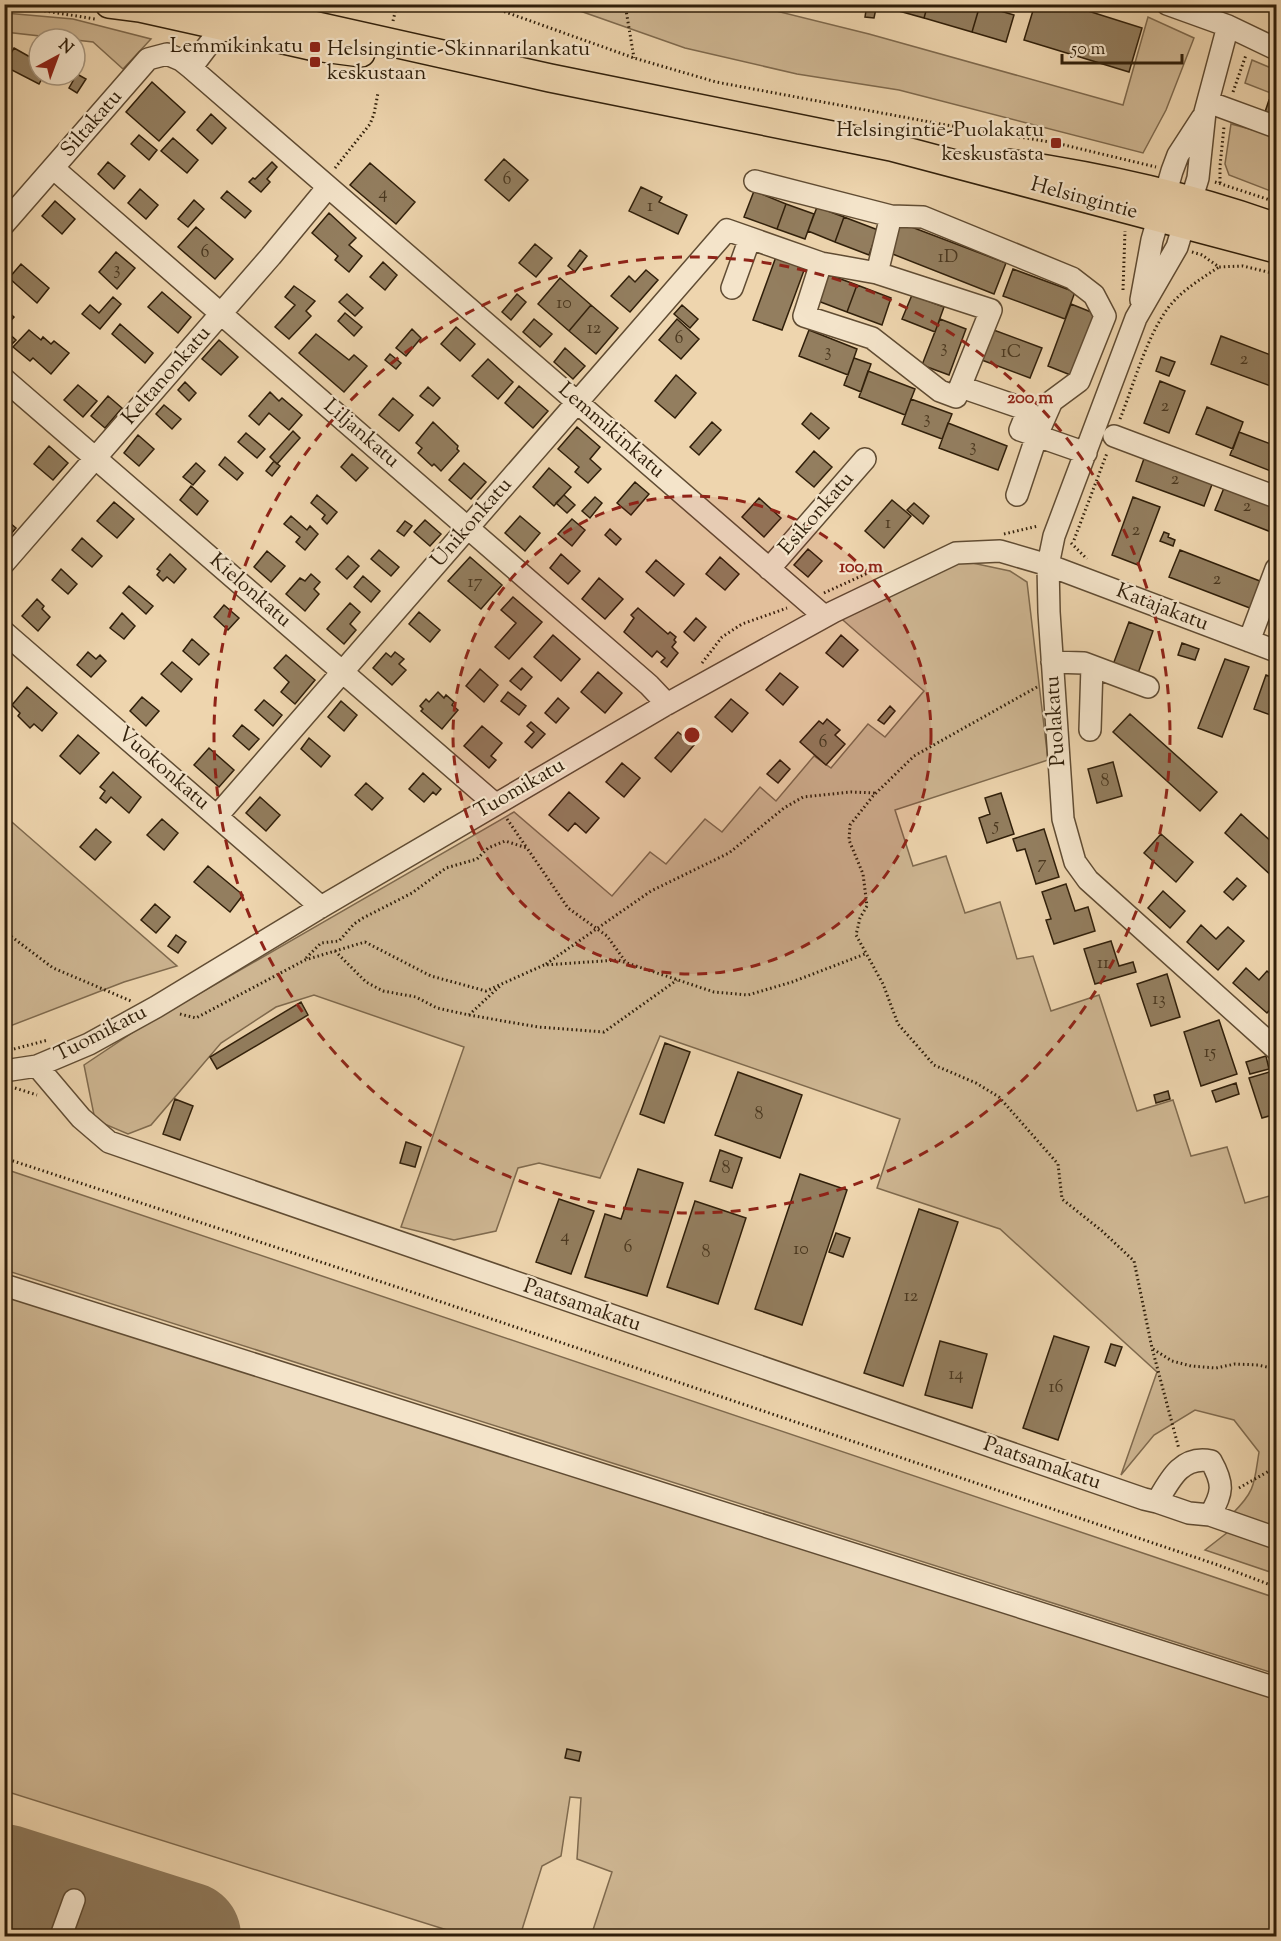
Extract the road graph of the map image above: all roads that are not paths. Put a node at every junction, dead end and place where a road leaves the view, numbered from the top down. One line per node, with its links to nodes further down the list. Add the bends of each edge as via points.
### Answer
1 (288, 4): 6 (main road, via 297,10)
2 (1176, 6): 5 (street)
3 (227, 10): 4 (main road, Helsingintie, via 140,8); 6 (main road, Helsingintie); 8 (street); 9 (main road, Helsingintie, via 315,47)
4 (106, 12)
5 (1227, 27): 7 (street); 10 (street)
6 (389, 32): 9 (main road, Helsingintie)
7 (1276, 49)
8 (191, 68): 12 (street, Siltakatu, via 167,54 148,59); 14 (street, Lemmikinkatu)
9 (550, 78): 16 (main road, Helsingintie, via 891,147 1053,170)
10 (1206, 107): 11 (street); 15 (street, Puolakatu); 16 (street, Puolakatu, via 1178,155)
11 (1276, 127)
12 (53, 168): 18 (street, Siltakatu); 26 (street, Liljankatu)
13 (755, 182): 17 (street)
14 (328, 187): 26 (street, Keltanonkatu); 30 (street, Lemmikinkatu)
15 (1195, 189): 16 (main road, Helsingintie); 19 (main road, Helsingintie); 20 (street, Puolakatu)
16 (1161, 206): 20 (main road, Helsingintie); 27 (street, Puolakatu)
17 (891, 216): 24 (street); 31 (street, via 923,217 1072,278 1094,295 1105,316 1079,381 1052,401)
18 (4, 224)
19 (1276, 227)
20 (1180, 237): 22 (main road, Helsingintie); 27 (street, Puolakatu)
21 (750, 238): 23 (street); 25 (street); 30 (street, Unikonkatu, via 727,230)
22 (1276, 249)
23 (821, 262): 24 (street); 29 (street, via 804,316 872,338 940,391 956,397)
24 (877, 273): 29 (street, via 991,310)
25 (732, 288)
26 (222, 312): 34 (street, Keltanonkatu); 38 (street, Liljankatu)
27 (1136, 318): 33 (street, Puolakatu)
28 (4, 379): 34 (street, Kielonkatu)
29 (961, 387): 31 (street, via 1028,410 1020,430)
30 (577, 403): 38 (street, Unikonkatu); 41 (street, Lemmikinkatu)
31 (1037, 435): 33 (street); 36 (street)
32 (1114, 436): 37 (street)
33 (1086, 453): 40 (street, Puolakatu, via 1054,536)
34 (96, 458): 39 (street, Keltanonkatu); 49 (street, Kielonkatu)
35 (864, 459): 41 (street, Esikonkatu)
36 (1017, 495)
37 (1276, 497)
38 (467, 527): 49 (street, Unikonkatu); 51 (street, Liljankatu)
39 (4, 563)
40 (1048, 565): 43 (street, Tuomikatu, via 1000,551 956,553); 45 (street, Katajakatu); 48 (street, Puolakatu)
41 (769, 568): 43 (street, Lemmikinkatu)
42 (1276, 570): 45 (street)
43 (824, 616): 51 (street, Tuomikatu)
44 (4, 632): 54 (street, Vuokonkatu)
45 (1249, 641): 46 (street, Katajakatu)
46 (1276, 651)
47 (1092, 666): 48 (street, via 1084,663); 50 (street); 52 (street)
48 (1053, 671): 56 (street, Puolakatu, via 1063,819 1076,862 1088,880)
49 (344, 672): 53 (street, Kielonkatu); 54 (street, Unikonkatu)
50 (1148, 687)
51 (667, 704): 53 (street, Tuomikatu)
52 (1090, 730)
53 (495, 804): 55 (street, Tuomikatu)
54 (217, 816): 55 (street, Vuokonkatu)
55 (321, 907): 57 (street, Tuomikatu, via 156,1007 89,1044)
56 (1276, 1050)
57 (37, 1066): 58 (street, Tuomikatu); 60 (street, Paatsamakatu, via 81,1118 109,1142)
58 (4, 1071)
59 (4, 1285): 63 (street)
60 (1157, 1502): 61 (street, Paatsamakatu, via 1189,1513); 61 (street, via 1178,1470 1199,1459 1211,1461 1221,1482)
61 (1214, 1508): 62 (street, Paatsamakatu)
62 (1276, 1538)
63 (1276, 1688)
64 (74, 1900): 65 (street)
65 (62, 1936)

